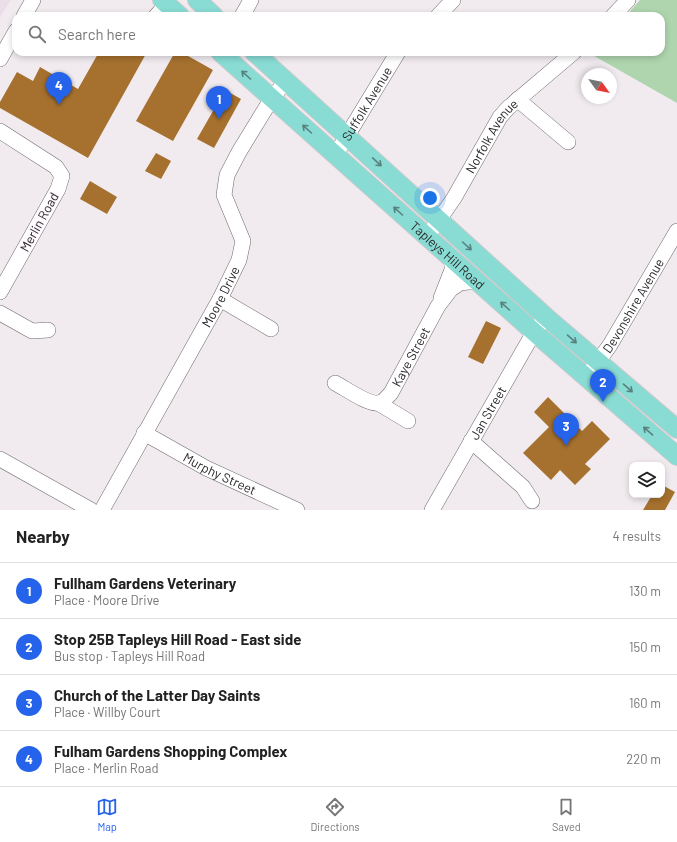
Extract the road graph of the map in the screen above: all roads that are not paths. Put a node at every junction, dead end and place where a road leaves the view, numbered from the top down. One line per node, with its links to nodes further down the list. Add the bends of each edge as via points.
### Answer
1 (33, 0): 7 (street)
2 (197, 0): 9 (main road)
3 (251, 0): 10 (street)
4 (453, 0): 11 (street)
5 (628, 0): 12 (street)
6 (162, 7): 8 (main road)
7 (26, 12)
8 (172, 12)
9 (210, 12)
10 (244, 12)
11 (442, 12)
12 (618, 12)
13 (12, 37): 14 (street)
14 (1, 53)
15 (225, 56): 20 (main road, Tapleys Hill Road, one-way to 15)
16 (259, 56): 19 (main road, Tapleys Hill Road)
17 (396, 56): 23 (street, Suffolk Avenue)
18 (569, 56): 21 (street, Norfolk Avenue)
19 (286, 80): 20 (street, Moore Drive); 23 (main road, Tapleys Hill Road)
20 (272, 98): 25 (main road, Tapleys Hill Road, one-way to 20); 32 (street, Moore Drive, via 227,175 224,195 243,241 239,260)
21 (518, 99): 24 (street); 26 (street, Norfolk Avenue, via 500,117 454,198)
22 (0, 131): 31 (street, Merlin Road, via 56,167 62,176 58,189)
23 (348, 136): 25 (street, Suffolk Avenue); 26 (main road, Tapleys Hill Road, one-way to 26)
24 (568, 142)
25 (336, 154): 28 (main road, Tapleys Hill Road, one-way to 25)
26 (438, 220): 28 (street, Norfolk Avenue); 35 (main road, Tapleys Hill Road, one-way to 35)
27 (676, 235): 39 (street, Devonshire Avenue)
28 (427, 237): 29 (main road, Tapleys Hill Road)
29 (452, 259): 30 (main road, Tapleys Hill Road); 33 (street, Kaye Street, via 452,270)
30 (477, 281): 33 (street, Kaye Street, via 460,283 451,289); 38 (main road, Tapleys Hill Road, one-way to 30)
31 (0, 292)
32 (220, 299): 36 (street); 45 (street, Moore Drive)
33 (438, 306): 42 (street, Kaye Street, via 391,393)
34 (0, 313): 37 (street, via 32,331)
35 (546, 317): 38 (street, Jan Street); 39 (main road, Tapleys Hill Road, one-way to 39)
36 (271, 329)
37 (48, 330)
38 (534, 332): 40 (main road, Tapleys Hill Road); 46 (street, Jan Street)
39 (599, 362): 40 (street, Devonshire Avenue); 44 (main road, Tapleys Hill Road, one-way to 44)
40 (586, 377): 47 (main road, Tapleys Hill Road, one-way to 40)
41 (335, 383): 42 (street, via 369,402)
42 (378, 403): 43 (street)
43 (408, 421)
44 (677, 429)
45 (144, 433): 50 (street, Murphy Street); 52 (street, Moore Drive)
46 (471, 441): 49 (street, via 522,487); 54 (street, Jan Street)
47 (677, 456)
48 (0, 459): 51 (street)
49 (532, 501)
50 (268, 505): 53 (street, Murphy Street)
51 (91, 510)
52 (102, 510)
53 (297, 510)
54 (432, 510)

